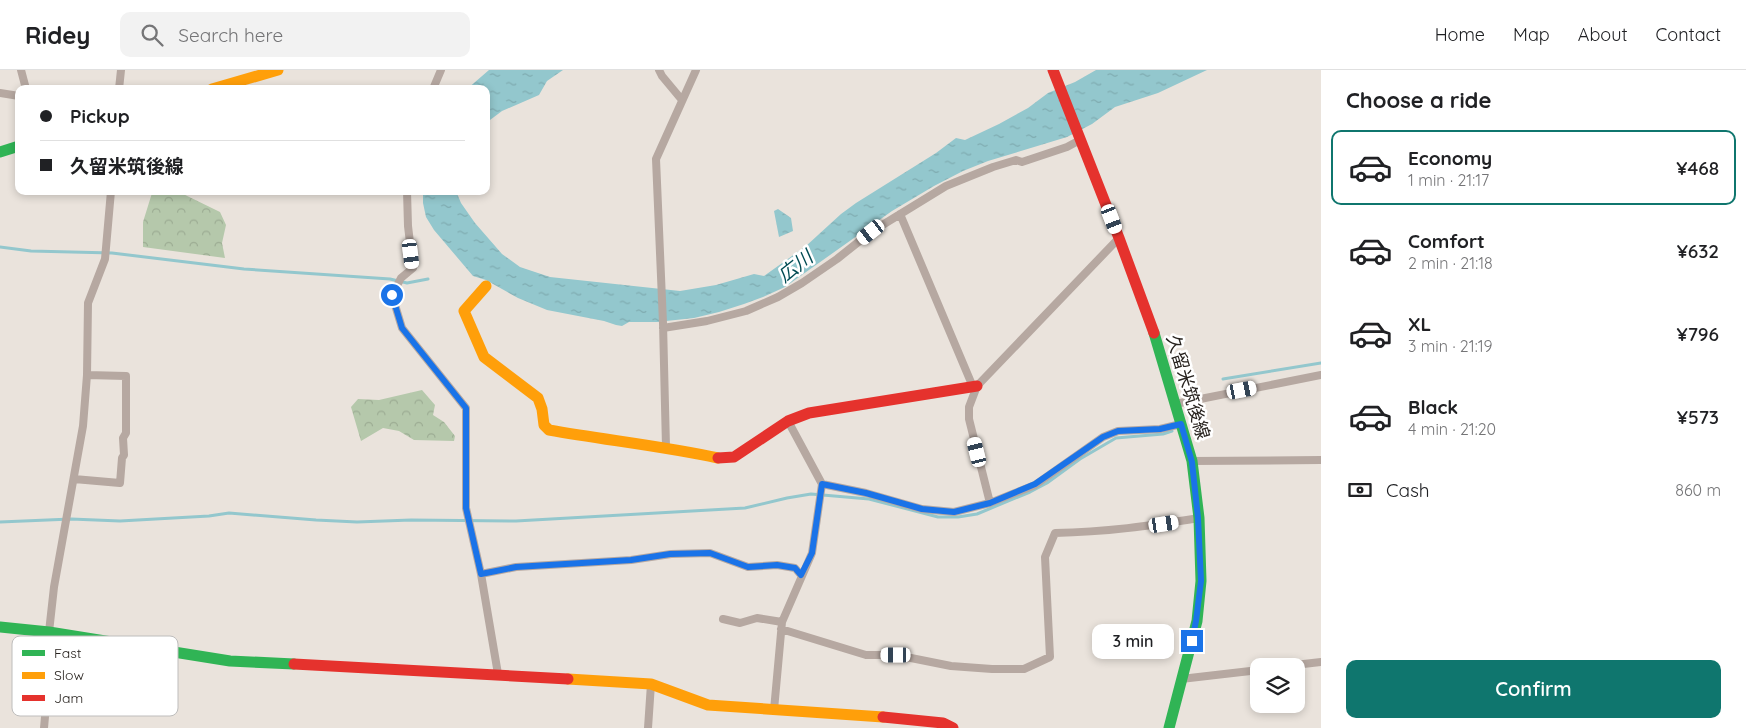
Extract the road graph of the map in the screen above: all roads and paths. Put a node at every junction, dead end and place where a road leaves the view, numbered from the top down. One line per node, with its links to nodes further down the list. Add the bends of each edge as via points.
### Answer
1 (21, 70): 8 (street)
2 (120, 70): 9 (street)
3 (278, 70): 10 (street)
4 (441, 70): 11 (street)
5 (659, 70): 14 (street)
6 (696, 70): 14 (street)
7 (1053, 70): 15 (street, 久留米筑後線)
8 (25, 85)
9 (119, 85)
10 (226, 85)
11 (435, 85)
12 (0, 93): 13 (street)
13 (15, 95)
14 (682, 100): 23 (street, via 656,159)
15 (1079, 138): 20 (street, via 1067,146 1022,162 1016,160 993,167 946,186); 21 (street, 久留米筑後線)
16 (15, 147): 17 (street)
17 (0, 152)
18 (111, 195): 24 (street, via 104,259 88,303)
19 (407, 195): 37 (street, via 413,268 401,278 392,295 402,328 466,408 466,508)
20 (900, 214): 23 (street, via 778,297 707,321); 26 (street)
21 (1119, 238): 26 (street); 27 (street, 久留米筑後線)
22 (486, 286): 30 (street, via 464,311 484,356 538,398 544,425 549,430)
23 (663, 326): 30 (street)
24 (87, 375): 33 (street); 33 (street, via 126,376 124,455 120,483)
25 (1321, 375): 27 (street)
26 (975, 386): 28 (street, via 809,413); 35 (street, via 969,419)
27 (1176, 404): 29 (street, 久留米筑後線)
28 (788, 421): 30 (street, via 734,456 719,458); 34 (street)
29 (1181, 424): 32 (street, 久留米筑後線); 35 (street, via 1160,429 1118,431 1103,437 1035,484)
30 (666, 447)
31 (1321, 460): 32 (street)
32 (1192, 462): 36 (street, 久留米筑後線)
33 (74, 479): 42 (street)
34 (822, 484): 35 (street, via 922,509 954,512); 38 (street, via 812,553)
35 (990, 503)
36 (1198, 518): 40 (street, via 1129,529 1055,533 1045,557 1050,657 1024,669 951,666 896,655 866,655); 50 (street, 久留米筑後線, via 1201,581 1196,621)
37 (481, 574): 38 (street, via 516,567 710,553 748,567 777,565 795,568); 49 (street)
38 (801, 575): 40 (street)
39 (724, 619): 40 (street, via 740,623 757,618)
40 (781, 625): 52 (street)
41 (0, 627): 42 (street)
42 (49, 632): 43 (street); 44 (street)
43 (49, 636)
44 (74, 636)
45 (178, 653): 49 (street, via 230,661)
46 (1321, 662): 47 (street)
47 (1305, 664)
48 (1250, 671): 50 (street)
49 (498, 674): 51 (street)
50 (1181, 679): 56 (street, 久留米筑後線)
51 (651, 684): 52 (street, via 708,705); 54 (street)
52 (774, 710): 53 (street)
53 (894, 723): 55 (street, via 943,723)
54 (648, 728)
55 (953, 728)
56 (1169, 728)

